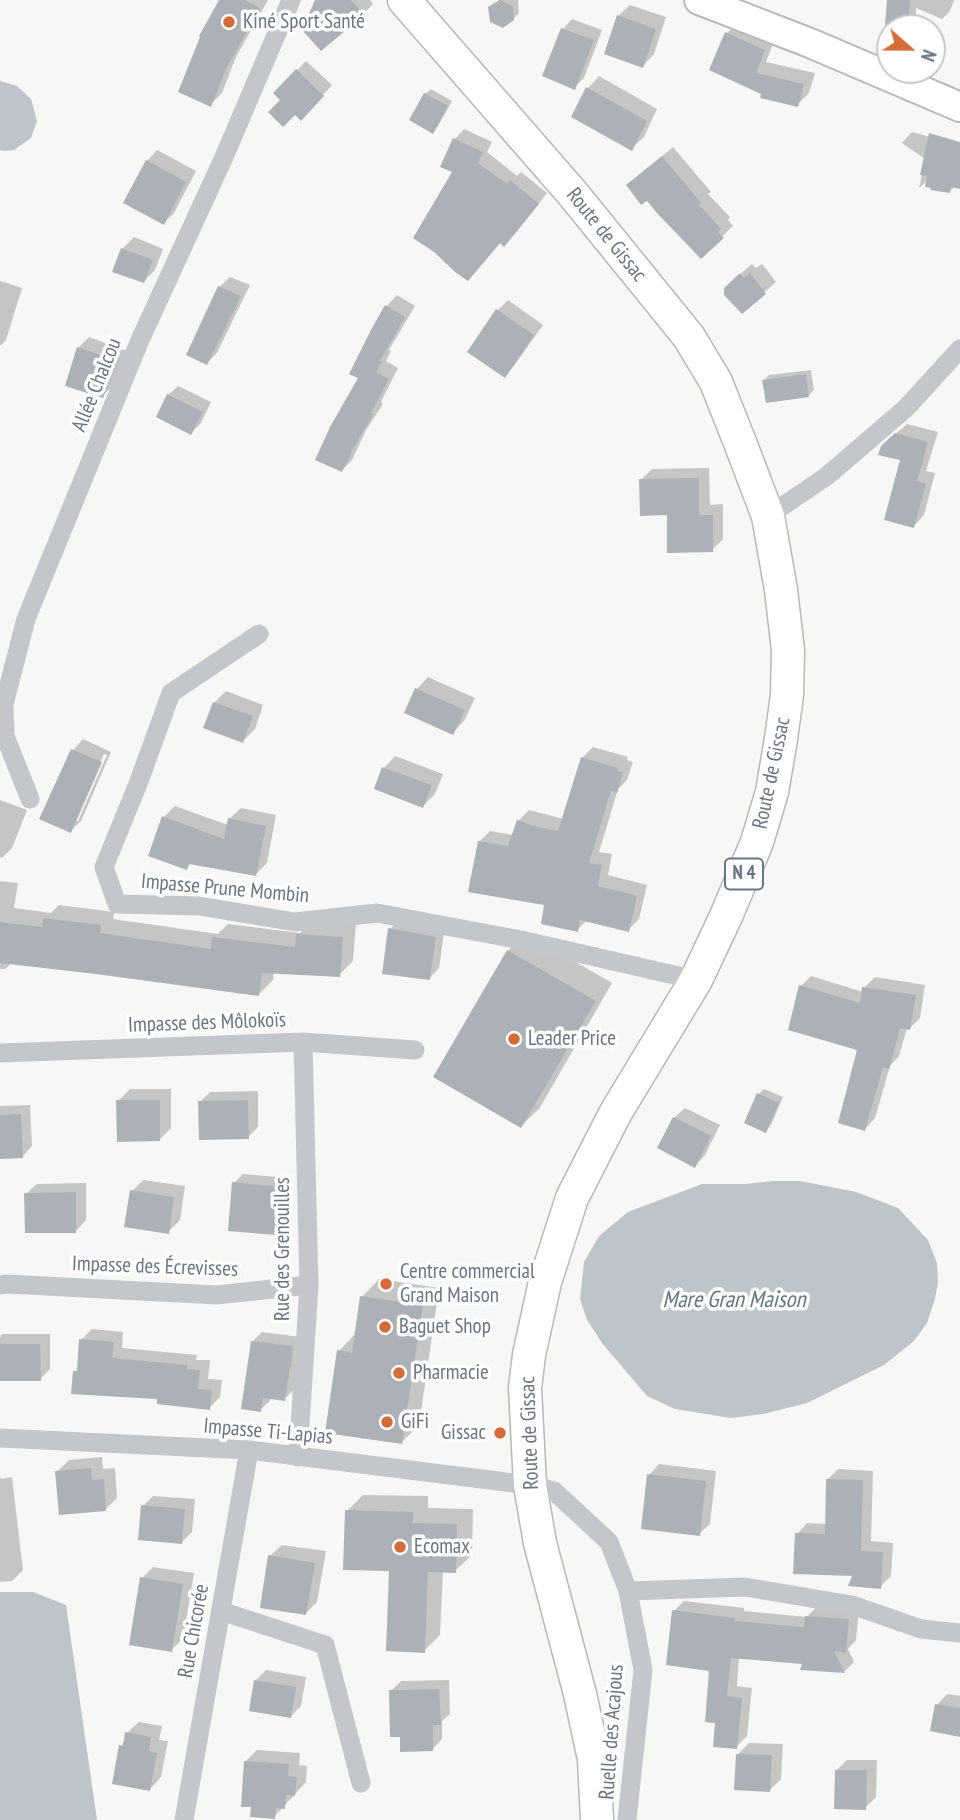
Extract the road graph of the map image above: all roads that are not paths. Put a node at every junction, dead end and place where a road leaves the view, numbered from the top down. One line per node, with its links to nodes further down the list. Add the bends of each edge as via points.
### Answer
1 (290, 0): 8 (street, Allée Chalcou, via 141,340 26,619 4,704 5,736)
2 (404, 0): 6 (main road, Route de Gissac / N 4, via 573,194 689,337 716,382)
3 (699, 0): 4 (main road)
4 (960, 107)
5 (960, 349): 6 (street, via 906,408 827,476)
6 (768, 516): 9 (main road, Route de Gissac / N 4, via 788,650 788,695 772,792 757,842)
7 (259, 634): 9 (street, Impasse Prune Mombin, via 170,693 104,867 117,904 199,906 295,922 377,913)
8 (30, 799)
9 (696, 980): 18 (main road, Route de Gissac / N 4, via 616,1112 572,1198 545,1282 529,1355 525,1388)
10 (303, 1042): 11 (street, Impasse des Môlokoïs); 12 (street, Impasse des Môlokoïs); 14 (street, Rue des Grenouilles)
11 (415, 1050)
12 (0, 1052)
13 (0, 1285): 14 (street, Impasse des Écrevisses, via 217,1295)
14 (309, 1285): 17 (street, Rue des Grenouilles)
15 (0, 1438): 16 (street, Impasse Ti-Lapias)
16 (249, 1450): 17 (street, Impasse Ti-Lapias); 20 (street, Rue Chicorée)
17 (298, 1457): 18 (street, Impasse Ti-Lapias)
18 (530, 1485): 19 (street, Ruelle des Acajous, via 554,1491 609,1542); 24 (main road, Route de Gissac / N 4, via 594,1759)
19 (628, 1591): 21 (street, via 745,1587 852,1605 921,1629); 25 (street, Ruelle des Acajous, via 643,1670)
20 (221, 1611): 22 (street, via 325,1645); 23 (street, Rue Chicorée)
21 (960, 1633)
22 (361, 1783)
23 (184, 1820)
24 (597, 1820)
25 (627, 1820)

